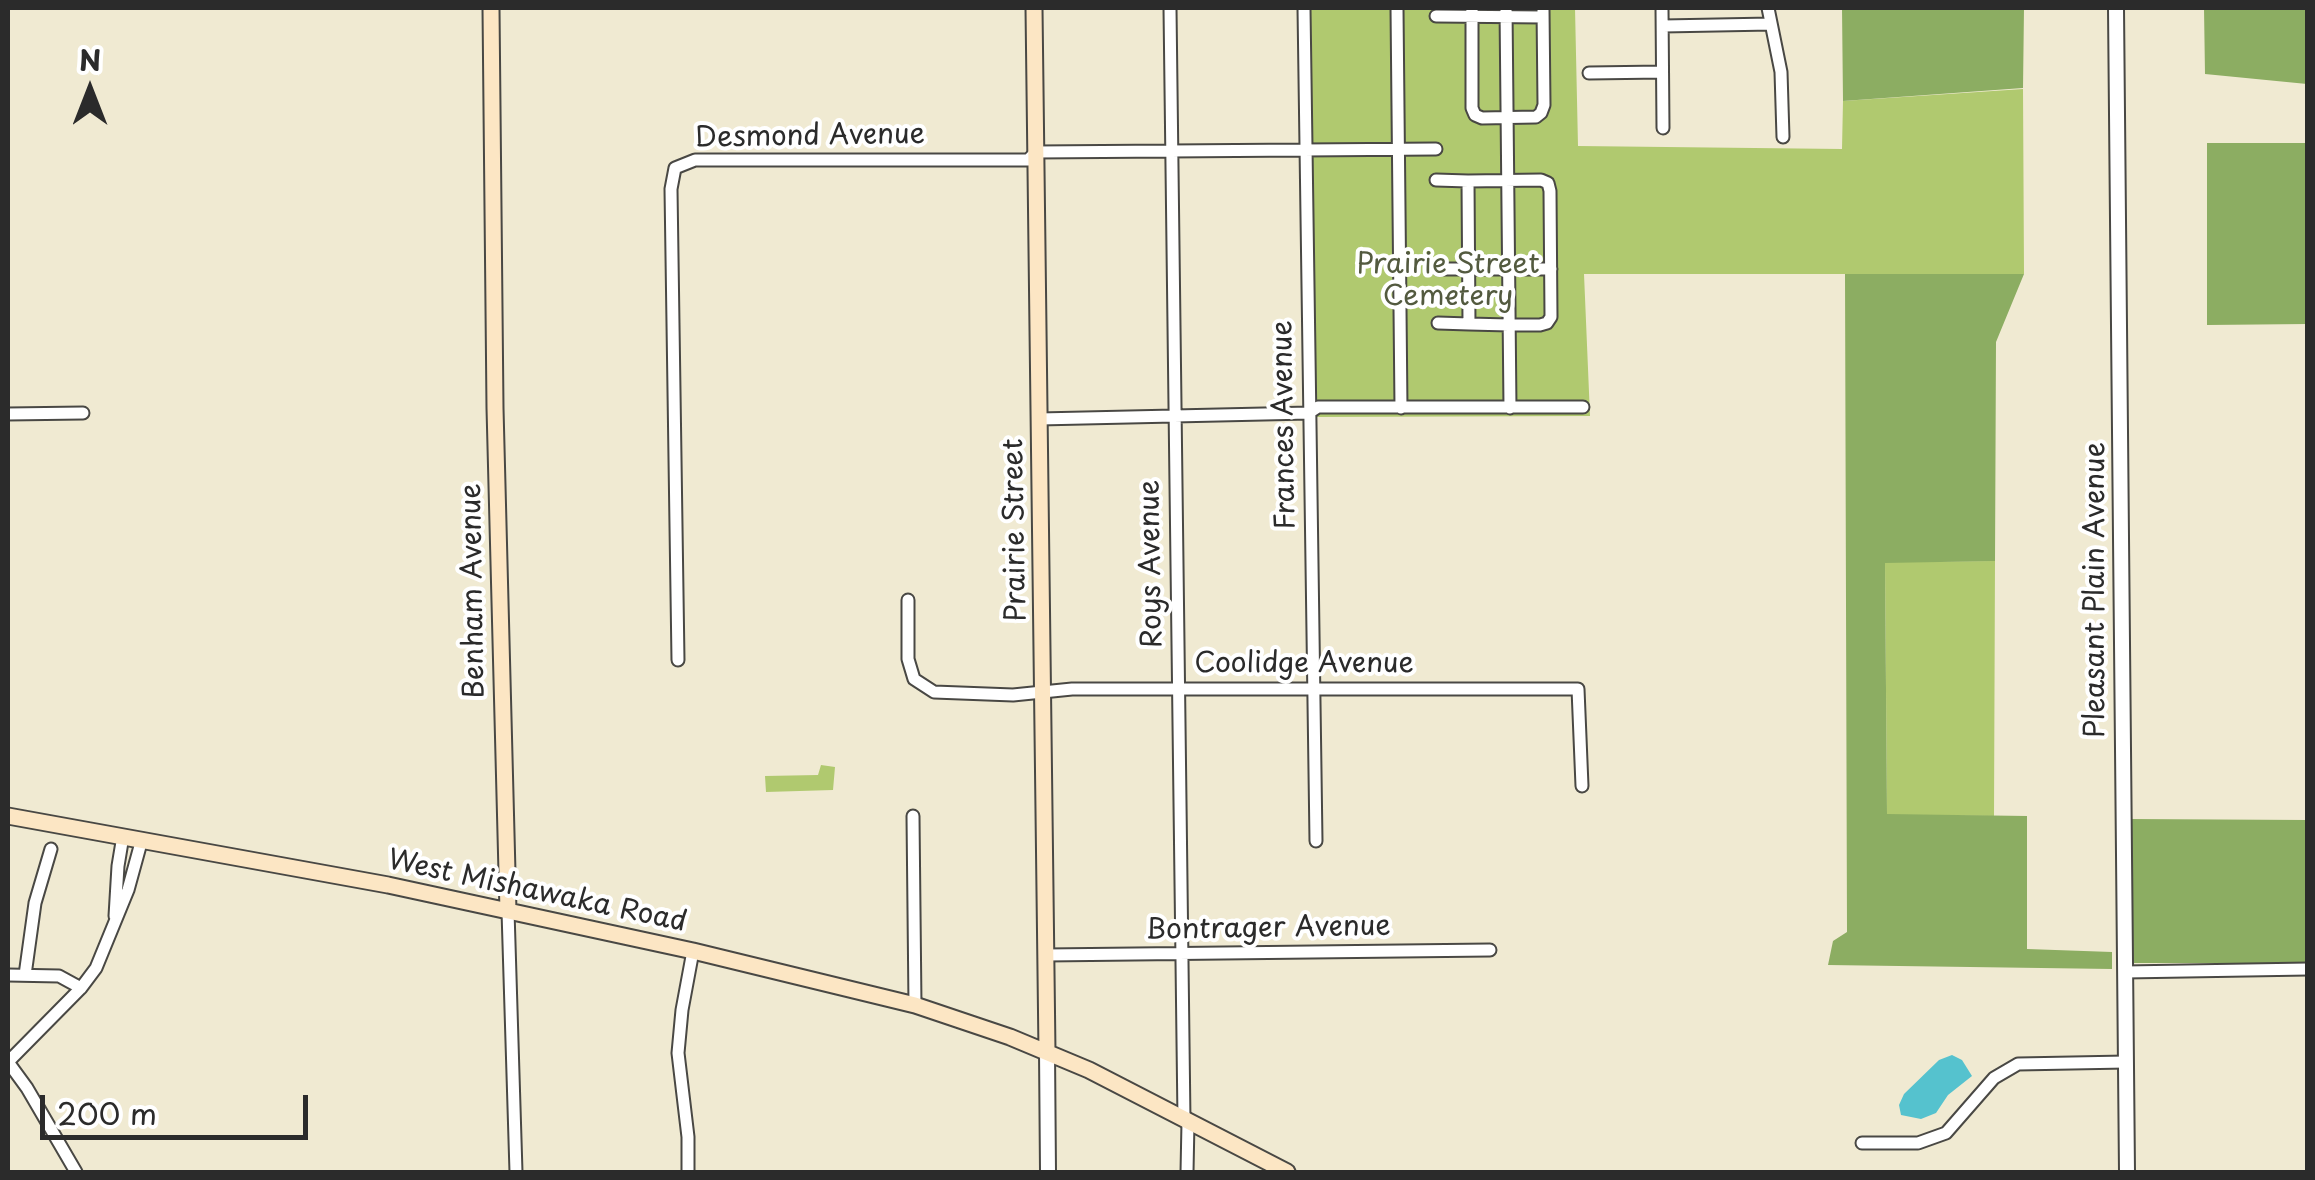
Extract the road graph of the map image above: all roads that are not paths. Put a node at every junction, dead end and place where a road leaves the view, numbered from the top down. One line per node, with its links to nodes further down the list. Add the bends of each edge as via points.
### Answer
1 (491, 8): 55 (main road, Benham Avenue)
2 (1034, 8): 24 (main road, Prairie Street)
3 (1170, 8): 23 (street, Roys Avenue)
4 (1304, 8): 21 (street, Frances Avenue)
5 (1397, 8): 20 (street)
6 (1662, 8): 14 (street)
7 (1768, 8): 13 (street)
8 (2116, 8): 62 (street, Pleasant Plain Avenue)
9 (1472, 12): 11 (street); 12 (street); 17 (street, via 1472,108 1482,118)
10 (1543, 12): 11 (street); 17 (street, via 1544,105 1536,118)
11 (1506, 13): 17 (street)
12 (1436, 16)
13 (1771, 24): 14 (street); 19 (street)
14 (1663, 26): 15 (street)
15 (1662, 72): 16 (street); 18 (street)
16 (1589, 73)
17 (1508, 118): 26 (street)
18 (1663, 128)
19 (1782, 136)
20 (1398, 148): 21 (street, Desmond Avenue); 22 (street, Desmond Avenue); 36 (street)
21 (1306, 149): 23 (street, Desmond Avenue); 39 (street, Frances Avenue)
22 (1436, 149)
23 (1172, 150): 24 (street, Desmond Avenue); 41 (street, Roys Avenue)
24 (1036, 152): 42 (main road, Prairie Street); 44 (street, Desmond Avenue, via 1028,160 695,160 675,168)
25 (1436, 180): 27 (street)
26 (1508, 181): 27 (street); 29 (street, via 1548,183); 31 (street)
27 (1468, 182): 30 (street)
28 (1438, 269): 30 (street)
29 (1551, 269): 31 (street); 34 (street, via 1548,323)
30 (1470, 270): 31 (street); 33 (street)
31 (1509, 270): 34 (street)
32 (1438, 323): 33 (street)
33 (1469, 324): 34 (street)
34 (1509, 325): 37 (street)
35 (1583, 407): 37 (street)
36 (1401, 408): 37 (street); 39 (street, via 1318,407)
37 (1510, 408)
38 (82, 413): 40 (street)
39 (1309, 413): 41 (street); 45 (street, Frances Avenue)
40 (8, 414)
41 (1175, 417): 42 (street); 46 (street, Roys Avenue)
42 (1040, 419): 47 (main road, Prairie Street)
43 (908, 600): 47 (street, Coolidge Avenue, via 914,679 934,692)
44 (678, 660)
45 (1316, 688): 46 (street, Coolidge Avenue); 48 (street, Coolidge Avenue, via 1578,689); 53 (street, Frances Avenue)
46 (1178, 689): 47 (street, Coolidge Avenue); 60 (street, Roys Avenue)
47 (1044, 691): 59 (main road, Prairie Street)
48 (1582, 786)
49 (8, 816): 51 (main road, West Mishawaka Road)
50 (913, 816): 66 (street)
51 (124, 836): 52 (main road, West Mishawaka Road); 56 (street)
52 (142, 839): 55 (main road, West Mishawaka Road); 56 (street)
53 (1316, 841)
54 (50, 849): 64 (street)
55 (508, 911): 58 (main road, West Mishawaka Road); 73 (street, Benham Avenue)
56 (112, 935): 65 (street)
57 (1490, 950): 60 (street, Bontrager Avenue)
58 (694, 951): 66 (main road, West Mishawaka Road); 74 (street, via 678,1053)
59 (1046, 955): 60 (street, Bontrager Avenue); 67 (main road, Prairie Street)
60 (1181, 955): 70 (street, Roys Avenue)
61 (2308, 968): 62 (street)
62 (2124, 972): 69 (street, Pleasant Plain Avenue)
63 (8, 975): 64 (street)
64 (25, 975): 65 (street, via 59,976)
65 (82, 988): 68 (street)
66 (914, 1006): 67 (main road, West Mishawaka Road)
67 (1047, 1052): 70 (main road, West Mishawaka Road); 75 (street)
68 (8, 1062): 72 (street)
69 (2126, 1062): 71 (street, via 2018,1064 1994,1078 1946,1133 1918,1142); 78 (street, Pleasant Plain Avenue)
70 (1186, 1121): 76 (street, Roys Avenue); 77 (main road, West Mishawaka Road)
71 (1862, 1143)
72 (76, 1172)
73 (516, 1172)
74 (688, 1172)
75 (1048, 1172)
76 (1188, 1172)
77 (1287, 1172)
78 (2127, 1172)

